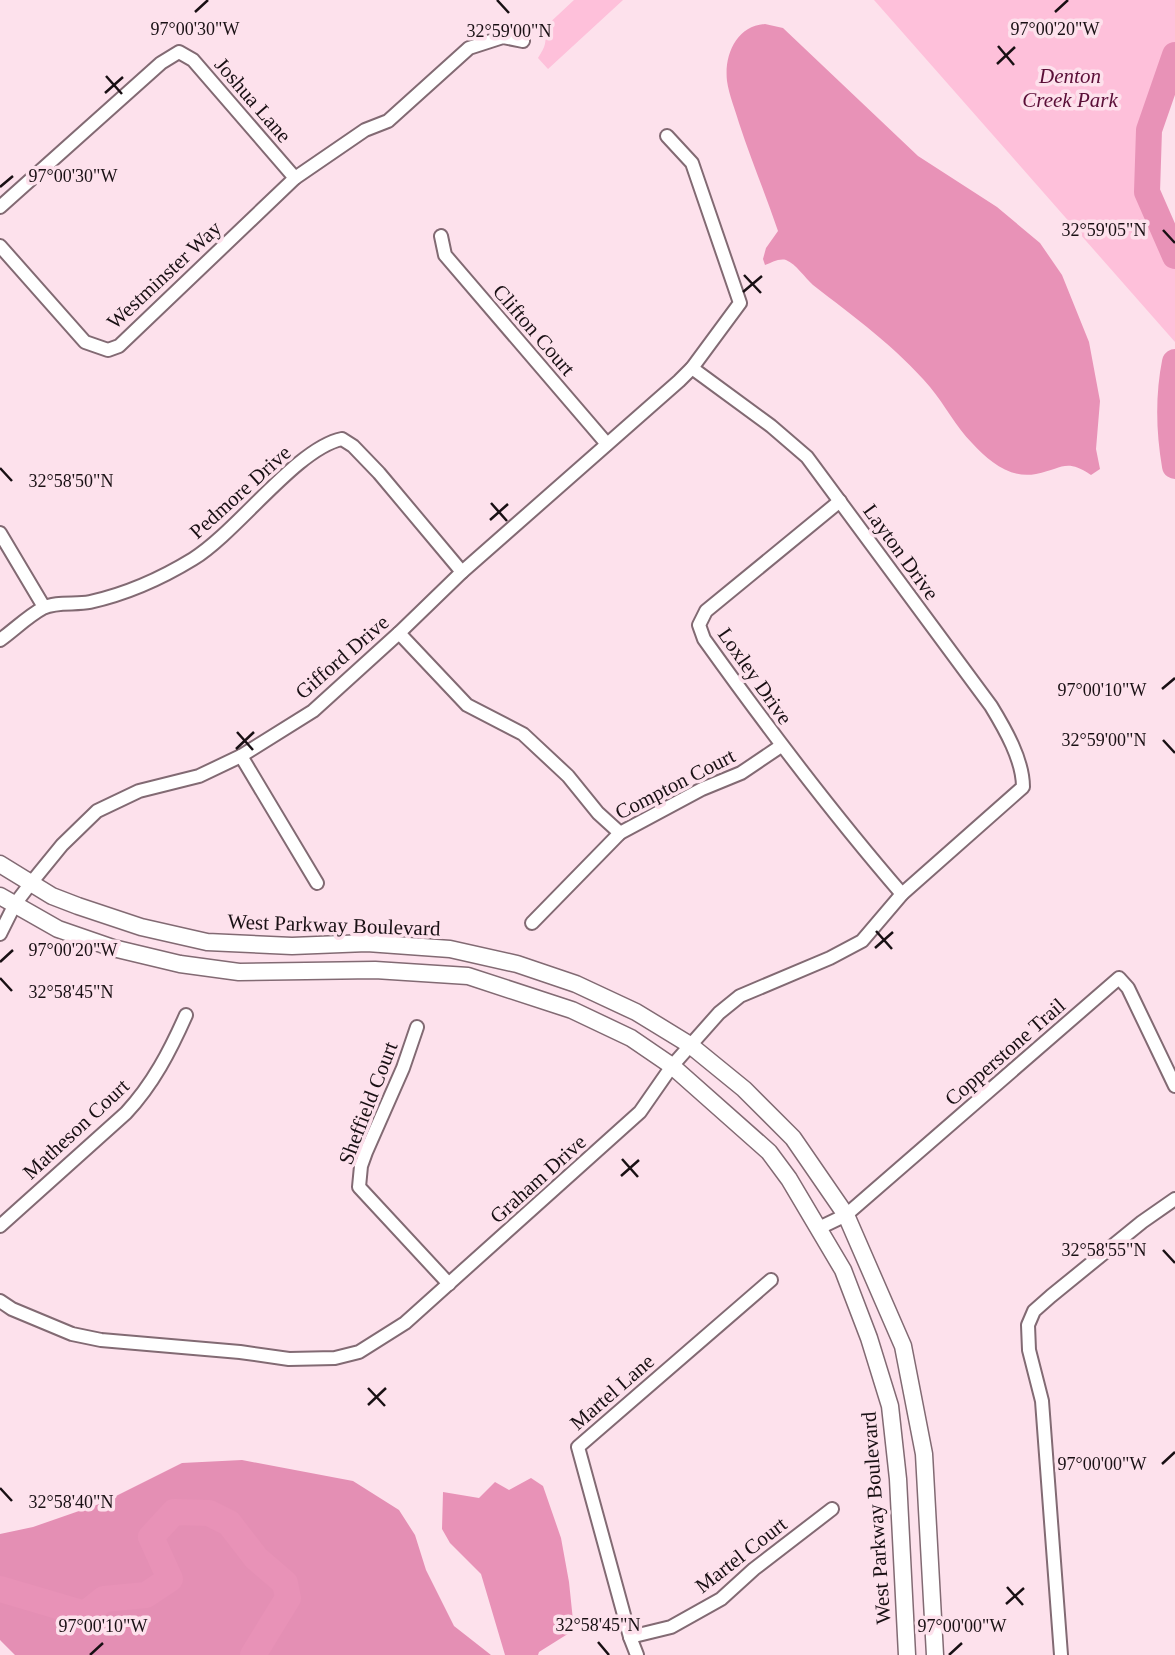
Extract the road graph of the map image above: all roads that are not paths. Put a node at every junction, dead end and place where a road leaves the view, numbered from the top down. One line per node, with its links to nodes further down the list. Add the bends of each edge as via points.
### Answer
1 (523, 41): 3 (street, via 503,37 469,48 388,121 365,130)
2 (667, 135): 7 (street, Gifford Drive, via 692,163 740,303)
3 (295, 178): 4 (street, Joshua Lane, via 193,60 179,52); 6 (street, Westminster Way, via 119,345 108,350 85,342)
4 (0, 207)
5 (441, 236): 8 (street, Clifton Court, via 445,256)
6 (0, 246)
7 (692, 368): 8 (street, Gifford Drive); 9 (street, Layton Drive, via 791,442)
8 (607, 444): 11 (street, Gifford Drive)
9 (840, 501): 15 (street, Loxley Drive, via 706,611 699,625 704,639); 17 (street, Layton Drive, via 996,714 1023,773 1023,787)
10 (0, 533): 12 (street)
11 (462, 572): 12 (street, Pedmore Drive, via 379,473 342,439 331,441 298,465 195,558 147,583 90,602); 13 (street, Gifford Drive)
12 (44, 607): 14 (street)
13 (399, 634): 16 (street, Gifford Drive, via 313,711); 18 (street, via 467,705 523,733)
14 (0, 640)
15 (781, 746): 18 (street, Compton Court, via 741,773); 22 (street, Loxley Drive)
16 (241, 756): 20 (street, Gifford Drive, via 200,776 139,791 97,811); 21 (street)
17 (1014, 796): 22 (street, Graham Drive)
18 (620, 833): 25 (street, Compton Court)
19 (0, 864): 20 (street, West Parkway Boulevard)
20 (31, 883): 24 (street, Gifford Drive); 29 (street, West Parkway Boulevard, via 130,923 207,942 367,943 450,949 517,964 588,989)
21 (317, 883)
22 (902, 894): 29 (street, Graham Drive, via 862,941 740,996)
23 (0, 896): 24 (street, West Parkway Boulevard)
24 (15, 904): 26 (street, Gifford Drive); 30 (street, West Parkway Boulevard, via 58,929 180,964 239,972 375,970 468,976 572,1010 631,1038)
25 (533, 923)
26 (0, 934)
27 (186, 1015): 34 (street, Matheson Court, via 141,1097)
28 (417, 1027): 37 (street, Sheffield Court, via 366,1152 359,1186)
29 (690, 1045): 30 (street, Graham Drive); 33 (street, West Parkway Boulevard, via 744,1089 793,1138)
30 (672, 1066): 35 (street, West Parkway Boulevard, via 769,1152); 37 (street, Graham Drive, via 640,1112)
31 (1175, 1086): 33 (street, Copperstone Trail, via 1119,978)
32 (1175, 1199): 44 (street, via 1042,1303 1028,1325 1029,1350 1042,1401)
33 (846, 1215): 35 (street, Copperstone Trail); 43 (street, West Parkway Boulevard, via 903,1346 924,1454)
34 (0, 1226)
35 (819, 1228): 42 (street, West Parkway Boulevard, via 843,1270 890,1406)
36 (771, 1280): 40 (street, Martel Lane, via 578,1447)
37 (449, 1284): 38 (street, Graham Drive, via 388,1335 359,1352 335,1358 289,1359 101,1340 72,1334)
38 (0, 1301)
39 (832, 1509): 40 (street, Martel Court, via 721,1599 671,1627)
40 (630, 1637): 41 (street, Martel Lane)
41 (637, 1655)
42 (907, 1655)
43 (935, 1655)
44 (1061, 1655)

